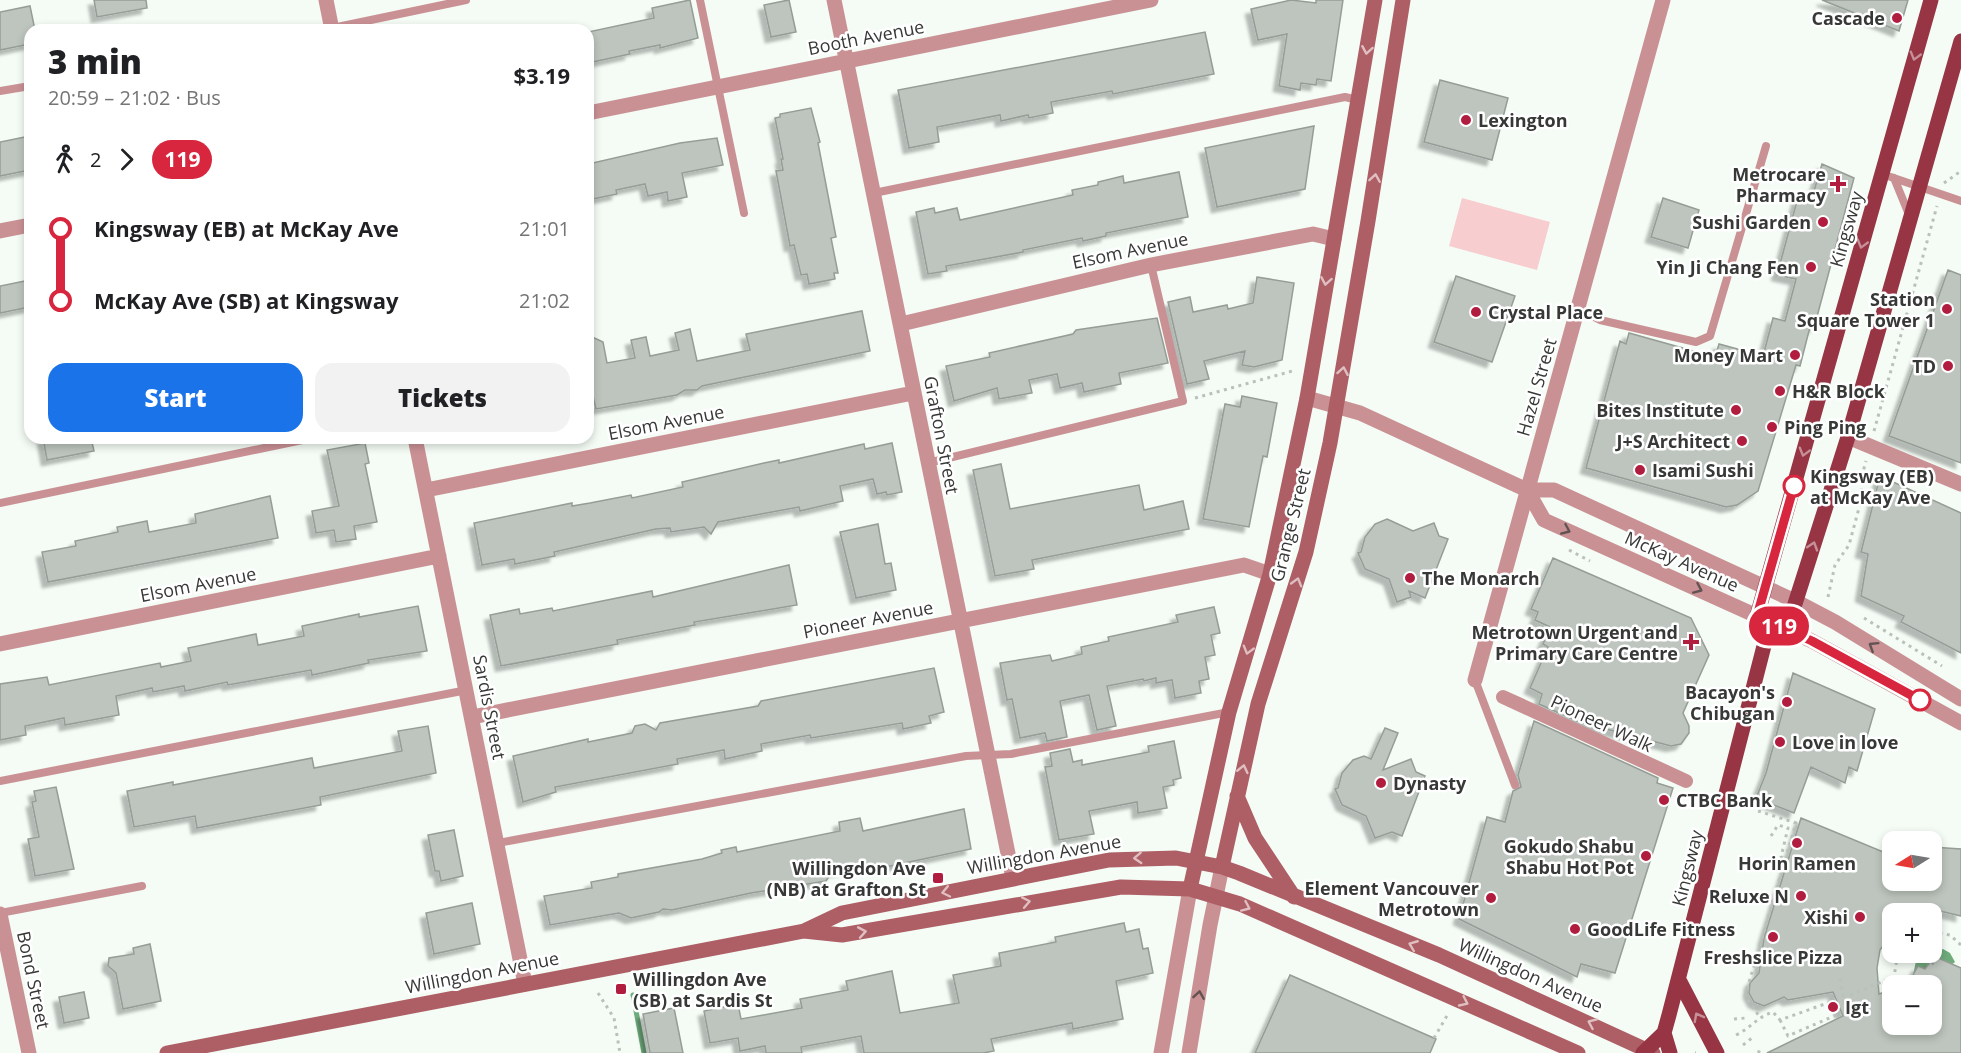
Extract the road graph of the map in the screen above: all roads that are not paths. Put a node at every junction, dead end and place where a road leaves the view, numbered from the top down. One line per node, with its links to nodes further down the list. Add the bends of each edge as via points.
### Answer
1 (326, 0): 10 (street)
2 (466, 0): 11 (lane)
3 (700, 0): 14 (lane)
4 (834, 0): 13 (street, Grafton Street)
5 (1151, 0): 13 (street, Booth Avenue)
6 (1376, 0): 17 (main road, Grange Street, one-way to 17)
7 (1403, 0): 34 (main road, Grange Street, one-way to 7)
8 (1663, 0): 30 (street, Hazel Street)
9 (1931, 0): 20 (main road, Kingsway, one-way to 20)
10 (328, 24)
11 (353, 24)
12 (1961, 41): 21 (main road)
13 (847, 61): 14 (street, Booth Avenue); 22 (street, Grafton Street)
14 (719, 86): 18 (street, Booth Avenue); 24 (lane)
15 (24, 87): 16 (lane)
16 (0, 91)
17 (1358, 100): 22 (lane, via 1345,97); 28 (main road, Grange Street)
18 (594, 112)
19 (1766, 146): 30 (lane, via 1710,336 1695,342 1600,320)
20 (1888, 176): 21 (lane); 25 (lane); 45 (main road, Kingsway, one-way to 45)
21 (1921, 186): 23 (lane); 25 (main road)
22 (874, 193): 31 (street, Grafton Street)
23 (1961, 201)
24 (744, 213)
25 (1911, 219): 35 (main road)
26 (24, 226): 27 (street)
27 (0, 231)
28 (1334, 239): 29 (street, Elsom Avenue, via 1313,234); 33 (main road, Grange Street, one-way to 33)
29 (1151, 265): 31 (street, Elsom Avenue); 38 (lane, via 1183,401)
30 (1578, 309): 41 (street, Hazel Street)
31 (901, 324): 32 (street, Grafton Street)
32 (914, 393): 38 (street, Grafton Street); 40 (street, Elsom Avenue)
33 (1306, 398): 34 (street, McKay Avenue); 44 (main road, Grange Street)
34 (1337, 406): 41 (street, McKay Avenue); 63 (main road, Grange Street, one-way to 34, via 1258,704 1306,552)
35 (1848, 437): 39 (street); 46 (main road, one-way to 35)
36 (283, 444): 42 (lane)
37 (416, 444): 40 (street, Sardis Street)
38 (928, 462): 48 (street, Grafton Street)
39 (1961, 484)
40 (426, 490): 43 (street, Sardis Street)
41 (1527, 490): 45 (street, McKay Avenue, via 1554,490); 47 (street, McKay Avenue, one-way to 47, via 1544,520); 52 (street, Hazel Street)
42 (0, 503)
43 (439, 556): 51 (street, Elsom Avenue); 53 (street, Sardis Street)
44 (1270, 574): 48 (street, Pioneer Avenue, via 1244,565); 56 (main road, Grange Street, one-way to 56)
45 (1765, 588): 46 (street, McKay Avenue); 47 (main road, Kingsway)
46 (1795, 601): 49 (main road); 55 (street, McKay Avenue, one-way to 46)
47 (1757, 616): 49 (street, McKay Avenue); 50 (main road)
48 (960, 620): 57 (street, Pioneer Avenue); 59 (street, Grafton Street)
49 (1787, 629): 50 (main road); 58 (street, McKay Avenue)
50 (1766, 642): 74 (main road, Kingsway)
51 (0, 644)
52 (1475, 680): 62 (lane)
53 (466, 690): 57 (street, Sardis Street); 60 (lane)
54 (1503, 697): 61 (street, Pioneer Walk)
55 (1961, 699)
56 (1229, 712): 59 (lane, via 1011,754); 65 (main road, Grange Street)
57 (472, 717): 64 (street, Sardis Street)
58 (1961, 723)
59 (988, 755): 64 (lane); 67 (street, Grafton Street)
60 (0, 781)
61 (1686, 782)
62 (1515, 785)
63 (1237, 796): 66 (main road, Grange Street); 71 (main road, via 1254,838)
64 (498, 843): 75 (street, Sardis Street)
65 (1196, 862): 66 (main road, Willingdon Avenue); 67 (main road, Willingdon Avenue, one-way to 67, via 1146,857 1109,860); 69 (main road, Grange Street)
66 (1222, 867): 70 (street, Grange Street); 71 (main road, Willingdon Avenue)
67 (1013, 878): 73 (main road, Willingdon Avenue, one-way to 73, via 842,913)
68 (142, 886): 72 (lane)
69 (1190, 889): 70 (main road, Willingdon Avenue); 73 (main road, Willingdon Avenue, one-way to 69, via 842,935 1121,887); 80 (street, Grange Street)
70 (1216, 896): 81 (street, Grange Street, one-way to 70); 82 (main road, Willingdon Avenue, one-way to 82)
71 (1294, 897): 77 (main road, Willingdon Avenue, one-way to 71, via 1438,955)
72 (0, 913): 78 (street, Bond Street)
73 (804, 931): 75 (main road, Willingdon Avenue)
74 (1678, 980): 76 (main road, Kingsway); 84 (main road, one-way to 74)
75 (525, 984): 79 (main road, Willingdon Avenue)
76 (1664, 1033): 77 (main road); 83 (main road)
77 (1647, 1052)
78 (29, 1053)
79 (167, 1053)
80 (1161, 1053)
81 (1189, 1053)
82 (1578, 1053)
83 (1670, 1053)
84 (1717, 1053)

